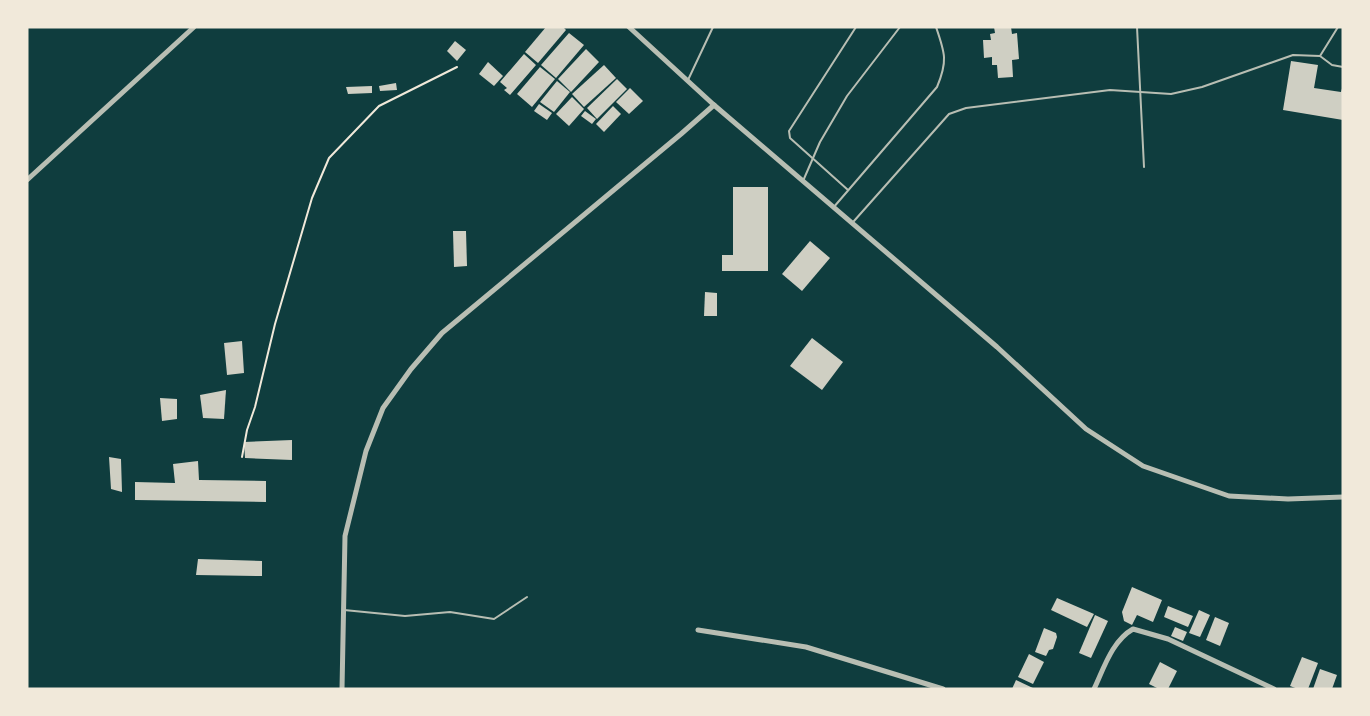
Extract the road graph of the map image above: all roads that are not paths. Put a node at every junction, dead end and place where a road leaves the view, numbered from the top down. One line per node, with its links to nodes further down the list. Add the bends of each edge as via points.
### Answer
1 (194, 27): 16 (street)
2 (629, 27): 11 (street)
3 (713, 27): 11 (lane)
4 (856, 27): 14 (lane, via 789,131 790,138)
5 (900, 27): 14 (lane, via 847,96)
6 (936, 27): 18 (lane, via 944,48 945,69 937,87)
7 (1137, 27): 12 (lane)
8 (1338, 27): 9 (lane)
9 (1320, 56): 10 (lane); 12 (lane, via 1293,56 1171,94)
10 (1343, 67)
11 (688, 80): 13 (street)
12 (1141, 91): 15 (lane); 20 (lane, via 1059,95 966,108 949,114)
13 (714, 105): 17 (street); 23 (street, via 442,333 411,369 383,408 363,462 345,536)
14 (813, 159): 17 (lane); 18 (lane)
15 (1144, 167)
16 (27, 180)
17 (803, 182): 19 (street)
18 (848, 190): 19 (lane)
19 (833, 208): 20 (street)
20 (852, 224): 21 (street, via 997,347 1086,429 1143,466 1229,496)
21 (1343, 497)
22 (527, 597): 23 (lane, via 494,620 450,612 405,615)
23 (344, 610): 25 (street)
24 (698, 630): 26 (street, via 806,647)
25 (342, 689)
26 (943, 689)
27 (1094, 689): 28 (street, via 1122,635 1133,629 1168,639)
28 (1274, 689)

